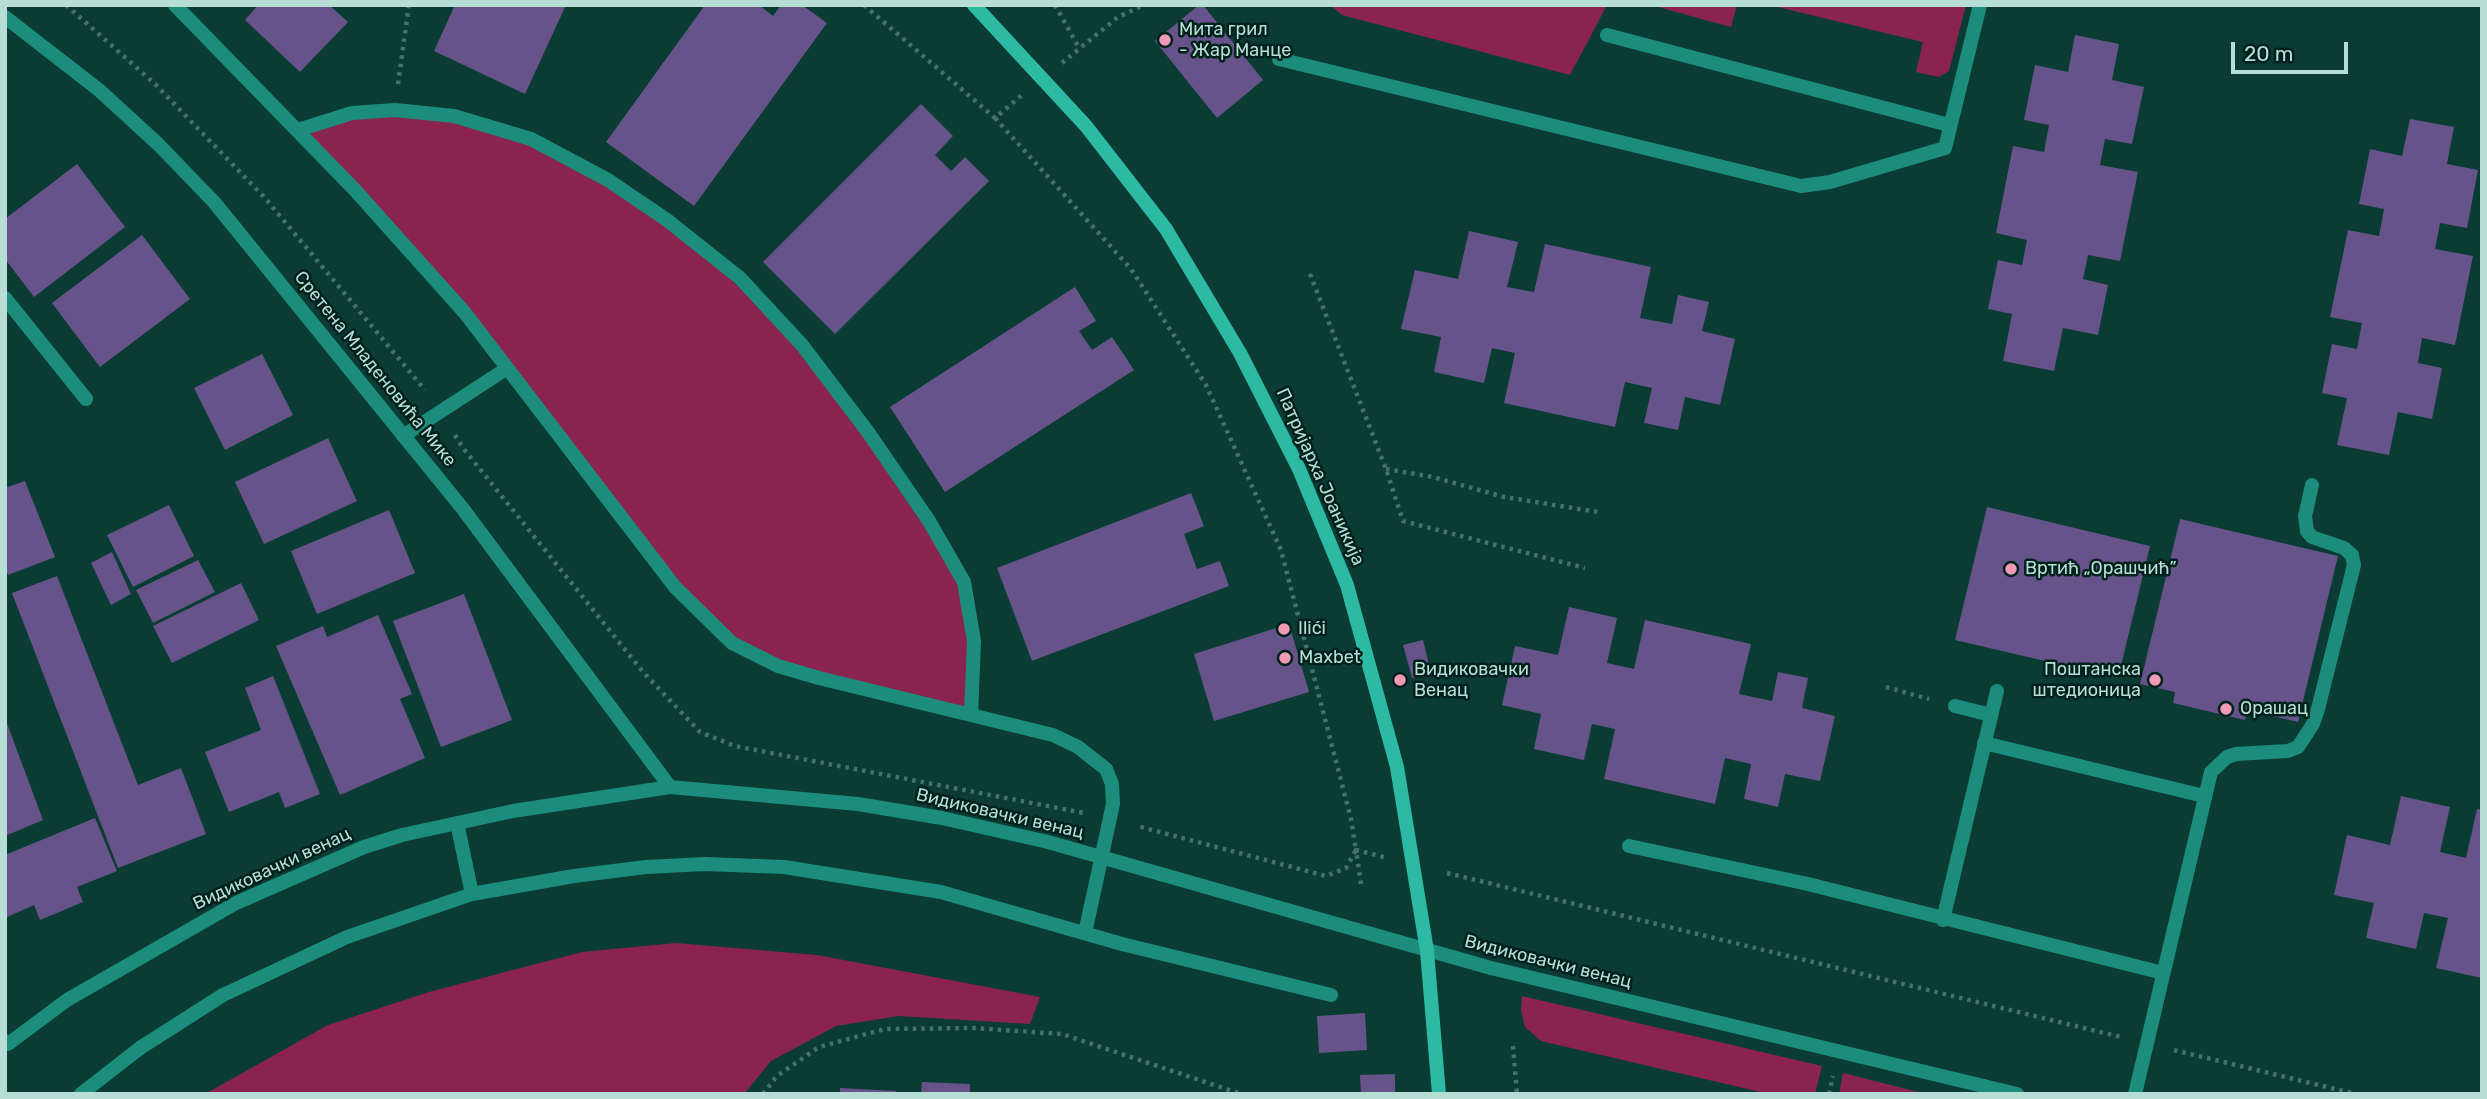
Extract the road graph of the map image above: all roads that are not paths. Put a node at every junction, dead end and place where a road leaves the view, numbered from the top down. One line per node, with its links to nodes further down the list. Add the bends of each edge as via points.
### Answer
1 (176, 5): 8 (street)
2 (974, 5): 27 (main road, Патријарха Јоаникија, via 1086,126 1166,229 1240,353 1299,469 1347,585 1377,686 1397,767)
3 (1980, 5): 7 (street)
4 (5, 16): 12 (street, Сретена Младеновића Мике, via 99,90 214,202)
5 (1607, 35): 7 (street)
6 (1279, 59): 7 (street, via 1801,186 1945,148)
7 (1949, 125)
8 (298, 130): 10 (street, via 465,313); 16 (street, via 352,113 395,110 454,116 531,139 608,180 740,278 802,345 869,432 964,582 974,642)
9 (5, 298): 11 (street)
10 (506, 369): 12 (street); 16 (street, via 675,587 732,643 778,666)
11 (86, 399)
12 (404, 436): 19 (street, Сретена Младеновића Мике)
13 (2312, 485): 20 (street, via 2306,531 2344,548 2354,565 2313,724 2298,747 2288,751 2227,757 2211,772)
14 (1997, 691): 17 (street)
15 (1955, 706): 17 (street)
16 (971, 715): 23 (street, via 1053,735 1106,769 1112,784 1111,819)
17 (1991, 715): 18 (street)
18 (1984, 743): 20 (street); 25 (street)
19 (670, 787): 21 (street, Видиковачки венац); 23 (street, Видиковачки венац, via 870,806)
20 (2204, 796): 28 (street)
21 (457, 823): 24 (street); 30 (street, Видиковачки венац, via 364,847 236,902 67,1000)
22 (1629, 846): 25 (street, via 1808,884)
23 (1102, 857): 26 (street); 27 (street, Видиковачки венац)
24 (472, 894): 26 (street, via 646,867 784,867 942,892); 31 (street, via 347,937 223,995 139,1048)
25 (1943, 920): 28 (street)
26 (1085, 933): 29 (street)
27 (1427, 951): 32 (main road, Патријарха Јоаникија); 33 (street, Видиковачки венац)
28 (2162, 973): 34 (street)
29 (1331, 995)
30 (6, 1044)
31 (81, 1094)
32 (1438, 1094)
33 (2017, 1094)
34 (2135, 1094)

